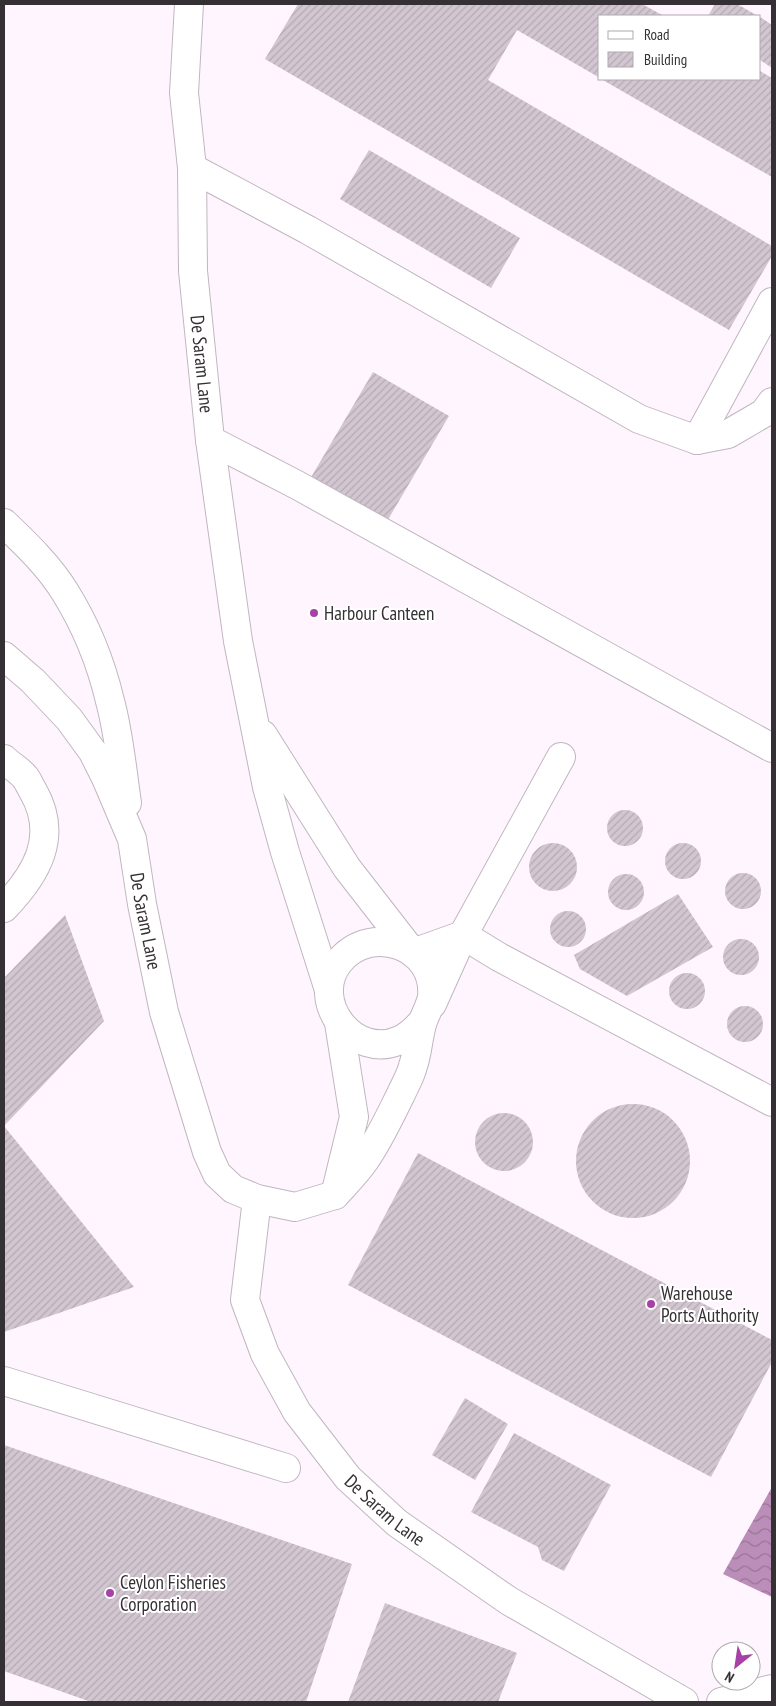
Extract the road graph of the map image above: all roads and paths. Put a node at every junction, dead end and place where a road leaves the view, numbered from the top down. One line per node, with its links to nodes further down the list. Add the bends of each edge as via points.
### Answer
1 (189, 4): 2 (street, De Saram Lane, via 184,92)
2 (192, 168): 5 (street, De Saram Lane, via 194,271); 6 (street, via 308,230 639,419)
3 (772, 302): 6 (street)
4 (772, 402): 6 (street, via 764,413 728,434)
5 (210, 440): 9 (street, De Saram Lane, via 238,640); 10 (street)
6 (697, 440)
7 (4, 523): 13 (street, via 28,546 64,590 84,628 110,700)
8 (4, 656): 13 (street, De Saram Lane, via 33,680 69,719 93,752)
9 (255, 721): 16 (street, via 347,868); 17 (street, De Saram Lane, via 267,787)
10 (772, 748)
11 (561, 757): 15 (street)
12 (4, 760): 14 (street, via 25,777 40,804 46,829 38,862)
13 (132, 839): 22 (street, De Saram Lane, via 164,1012 207,1152 222,1179 233,1189)
14 (9, 895)
15 (463, 935): 16 (street); 18 (street); 20 (street)
16 (413, 953): 17 (street, via 387,941 359,946 338,964 331,976); 18 (street, via 424,965 430,979 432,995)
17 (329, 990): 19 (street, via 331,1007)
18 (426, 1016): 19 (street, via 412,1033 398,1041 382,1044 365,1042 351,1035); 21 (street, via 413,1068 390,1118 365,1160)
19 (339, 1023): 21 (street, via 354,1117)
20 (772, 1102)
21 (335, 1195): 22 (street, De Saram Lane, via 295,1207)
22 (257, 1200): 26 (street, De Saram Lane, via 245,1300 265,1354 297,1412 348,1478 397,1523 509,1601)
23 (4, 1381): 24 (street)
24 (286, 1468)
25 (772, 1689): 27 (street)
26 (684, 1702)
27 (721, 1702)

